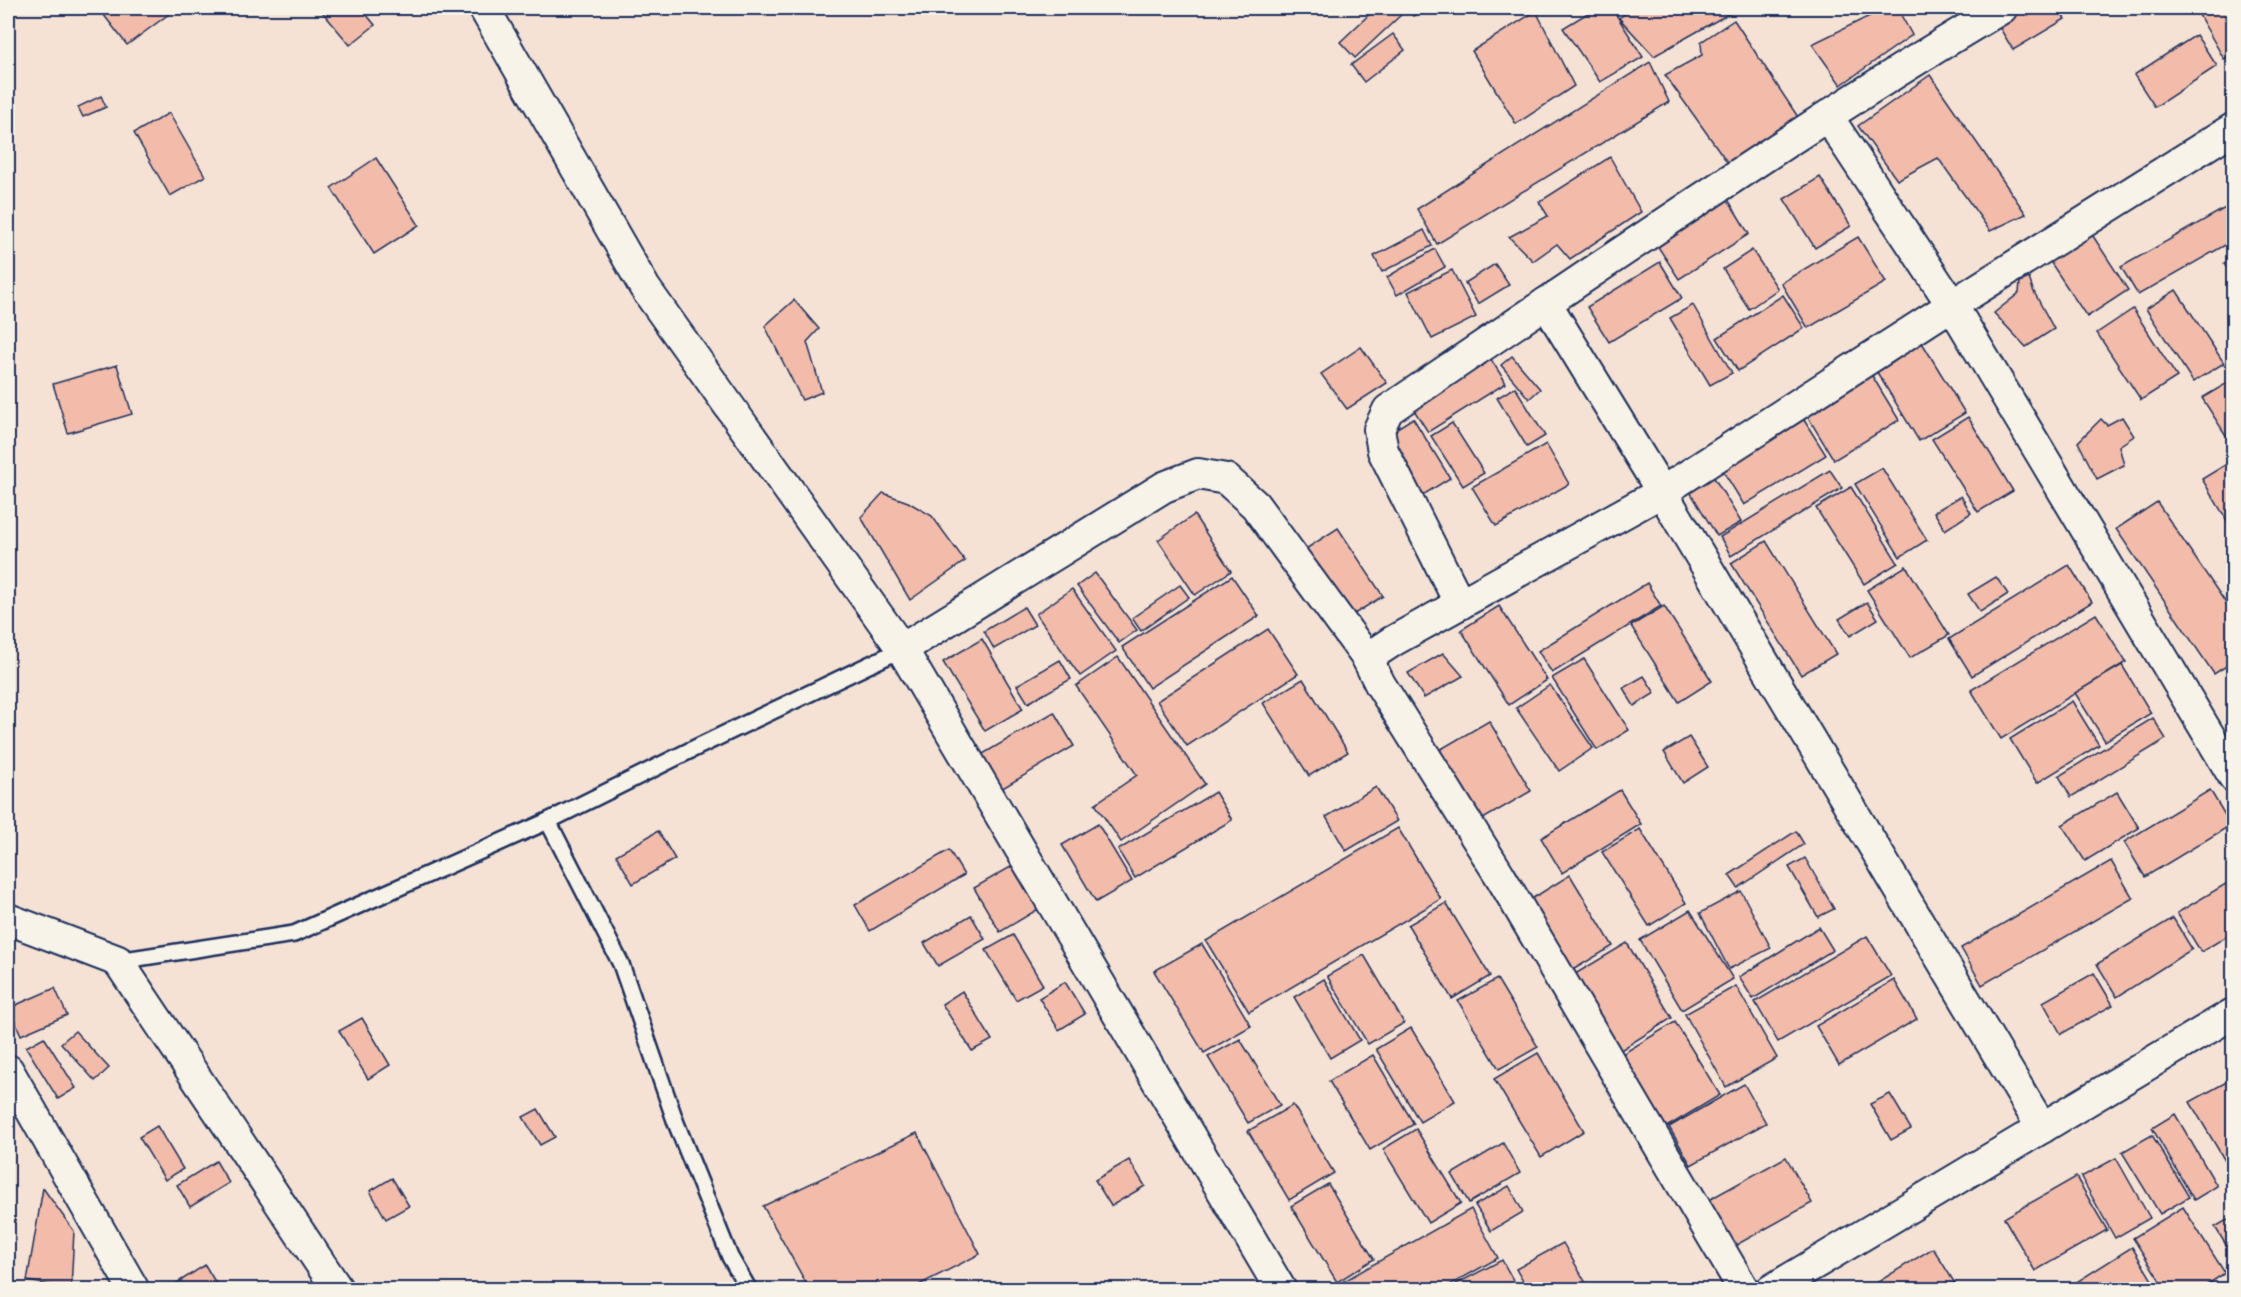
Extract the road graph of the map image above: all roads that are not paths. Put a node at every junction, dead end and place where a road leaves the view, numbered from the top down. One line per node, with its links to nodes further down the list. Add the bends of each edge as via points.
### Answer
1 (484, 8): 9 (street, via 645,288)
2 (2002, 8): 3 (street)
3 (1827, 117): 5 (street); 6 (street)
4 (2234, 128): 6 (street)
5 (1546, 303): 7 (street); 8 (street, via 1388,410 1379,429 1383,451)
6 (1952, 305): 7 (street); 11 (street)
7 (1662, 492): 8 (street); 17 (street)
8 (1460, 604): 10 (street)
9 (902, 649): 10 (street, via 1164,487 1198,474 1226,479 1255,505); 12 (lane); 21 (street)
10 (1367, 658): 22 (street)
11 (2234, 777)
12 (548, 821): 14 (lane, via 294,934); 20 (lane, via 621,964 676,1123 730,1257)
13 (8, 919): 14 (street)
14 (118, 961): 19 (street)
15 (2234, 1013): 17 (street)
16 (8, 1070): 18 (street)
17 (2042, 1128): 23 (street)
18 (134, 1290)
19 (338, 1290)
20 (749, 1290)
21 (1281, 1290)
22 (1744, 1290)
23 (1771, 1290)

